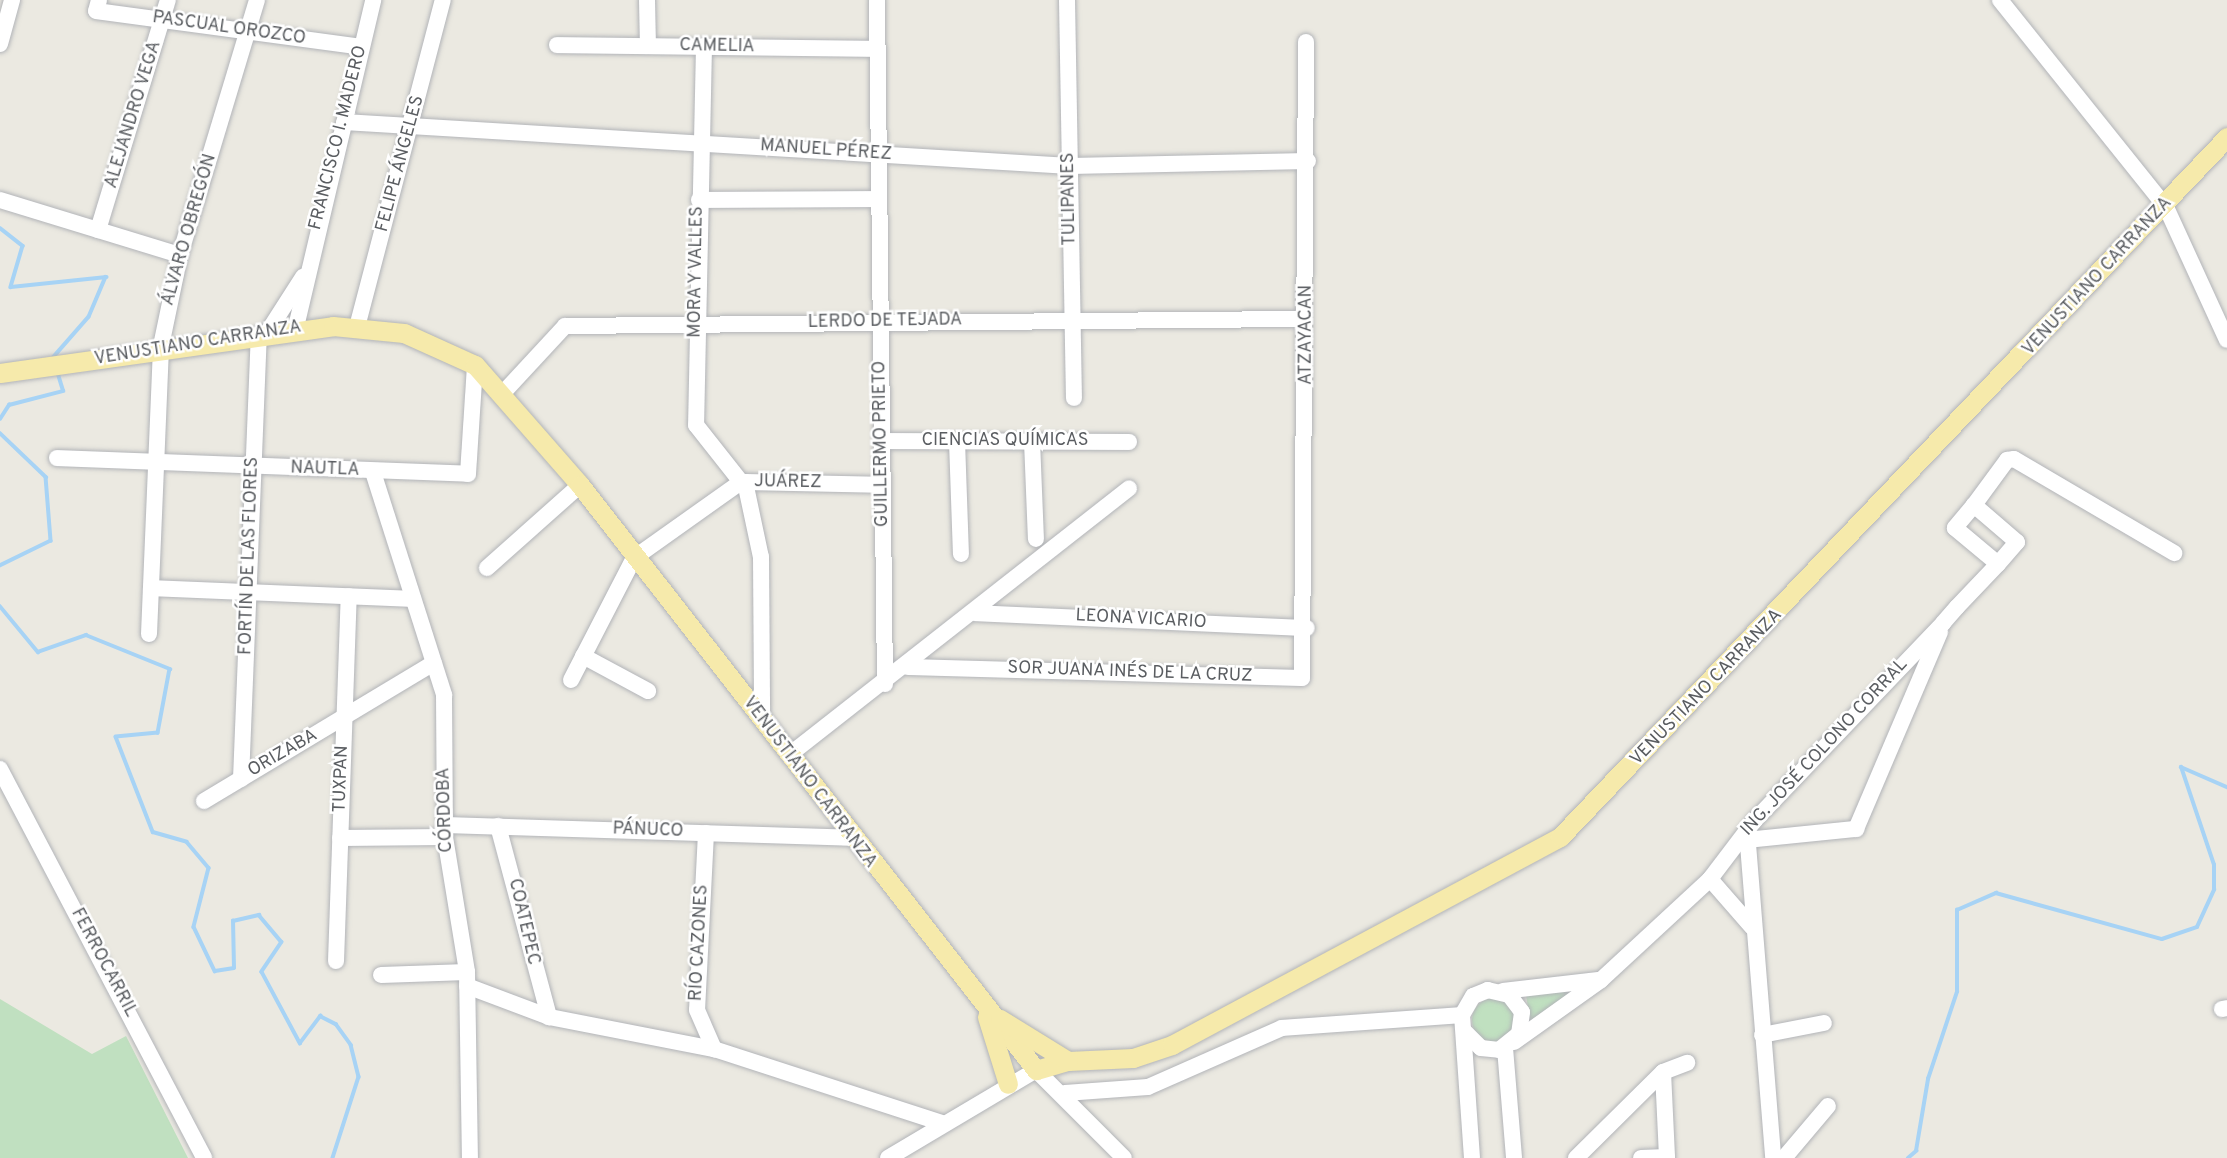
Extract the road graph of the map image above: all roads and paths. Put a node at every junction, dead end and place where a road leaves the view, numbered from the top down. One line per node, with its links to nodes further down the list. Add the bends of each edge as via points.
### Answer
1 (12, 0): 14 (street)
2 (168, 0): 11 (street, ALEJANDRO VEGA)
3 (257, 0): 12 (street, ÁLVARO OBREGÓN)
4 (373, 0): 18 (street, FRANCISCO I. MADERO)
5 (443, 0): 21 (street, FELIPE ÁNGELES)
6 (647, 0): 16 (street)
7 (877, 0): 19 (street, GUILLERMO PRIETO)
8 (1067, 0): 26 (street, TULIPANES)
9 (2000, 0): 30 (street)
10 (98, 6): 11 (street, PASCUAL OROZCO)
11 (163, 20): 12 (street, PASCUAL OROZCO); 31 (street, ALEJANDRO VEGA)
12 (249, 32): 18 (street, PASCUAL OROZCO); 32 (street, ÁLVARO OBREGÓN)
13 (1306, 42): 25 (street, ATZAYACAN)
14 (0, 44)
15 (557, 44): 16 (street, CAMELIA)
16 (648, 46): 17 (street, CAMELIA)
17 (704, 46): 19 (street, CAMELIA); 23 (street, MORA Y VALLES)
18 (362, 47): 20 (street, FRANCISCO I. MADERO)
19 (877, 49): 24 (street, GUILLERMO PRIETO)
20 (344, 122): 21 (street, MANUEL PÉREZ); 33 (street, FRANCISCO I. MADERO)
21 (412, 126): 23 (street, MANUEL PÉREZ); 39 (street, FELIPE ÁNGELES)
22 (2227, 137): 30 (main road, VENUSTIANO CARRANZA)
23 (700, 143): 24 (street, MANUEL PÉREZ); 29 (street, MORA Y VALLES)
24 (879, 154): 26 (street, MANUEL PÉREZ); 27 (street, GUILLERMO PRIETO)
25 (1308, 161): 26 (street, MANUEL PÉREZ); 72 (street, ATZAYACAN)
26 (1070, 166): 35 (street, TULIPANES)
27 (879, 199): 29 (street); 36 (street, GUILLERMO PRIETO)
28 (0, 200): 31 (street)
29 (699, 200): 37 (street, MORA Y VALLES)
30 (2166, 207): 41 (street); 106 (main road, VENUSTIANO CARRANZA, via 1560,837 1172,1045 1133,1058)
31 (98, 230): 32 (street)
32 (180, 255): 42 (street, ÁLVARO OBREGÓN)
33 (304, 275): 38 (street, FRANCISCO I. MADERO); 40 (street, FRANCISCO I. MADERO)
34 (1296, 319): 35 (street, LERDO DE TEJADA)
35 (1072, 321): 36 (street, LERDO DE TEJADA); 46 (street, TULIPANES)
36 (881, 323): 37 (street, LERDO DE TEJADA); 47 (street, GUILLERMO PRIETO)
37 (696, 324): 45 (street, LERDO DE TEJADA, via 565,326); 55 (street, MORA Y VALLES, via 696,425)
38 (296, 327): 39 (main road, VENUSTIANO CARRANZA); 40 (main road, VENUSTIANO CARRANZA)
39 (357, 327): 43 (main road, VENUSTIANO CARRANZA, via 404,333)
40 (263, 333): 42 (main road, VENUSTIANO CARRANZA); 53 (street, FORTÍN DE LAS FLORES)
41 (2227, 340)
42 (161, 346): 44 (main road, VENUSTIANO CARRANZA); 52 (street, ÁLVARO OBREGÓN)
43 (475, 365): 45 (main road, VENUSTIANO CARRANZA); 54 (street, NAUTLA, via 468,474)
44 (0, 373)
45 (503, 393): 56 (main road, VENUSTIANO CARRANZA)
46 (1073, 398)
47 (882, 441): 48 (street, CIENCIAS QUÍMICAS); 57 (street, GUILLERMO PRIETO)
48 (957, 441): 49 (street, CIENCIAS QUÍMICAS); 62 (street)
49 (1032, 442): 50 (street, CIENCIAS QUÍMICAS); 60 (street)
50 (1129, 442)
51 (57, 458): 52 (street, NAUTLA)
52 (156, 465): 53 (street, NAUTLA); 66 (street, ÁLVARO OBREGÓN)
53 (254, 468): 54 (street, NAUTLA); 67 (street, FORTÍN DE LAS FLORES)
54 (373, 471): 69 (street, CÓRDOBA)
55 (743, 482): 57 (street, JUÁREZ); 63 (street, JUÁREZ); 81 (street, via 761,557)
56 (580, 485): 63 (main road, VENUSTIANO CARRANZA); 65 (street)
57 (882, 485): 78 (street, GUILLERMO PRIETO)
58 (1129, 488): 70 (street, via 1095,509)
59 (1974, 505): 61 (street, via 2007,460 2014,459); 64 (street, ING. JOSÉ COLONO CORRAL, via 2017,542); 64 (street, via 1955,528)
60 (1036, 539)
61 (2174, 553)
62 (961, 554)
63 (634, 558): 74 (street); 81 (main road, VENUSTIANO CARRANZA)
64 (1998, 564): 71 (street, ING. JOSÉ COLONO CORRAL)
65 (487, 568)
66 (151, 588): 67 (street); 73 (street, ÁLVARO OBREGÓN)
67 (248, 592): 68 (street); 84 (street, FORTÍN DE LAS FLORES)
68 (349, 596): 69 (street); 80 (street, TUXPAN)
69 (413, 599): 75 (street, CÓRDOBA)
70 (975, 613): 72 (street, LEONA VICARIO); 76 (street)
71 (1944, 623): 89 (street, ING. JOSÉ COLONO CORRAL); 89 (street, via 1856,829)
72 (1307, 628): 76 (street, SOR JUANA INÉS DE LA CRUZ, via 1302,678)
73 (149, 634)
74 (583, 656): 77 (street); 79 (street)
75 (434, 663): 80 (street, ORIZABA); 87 (street, CÓRDOBA, via 444,695)
76 (908, 667): 78 (street)
77 (570, 680)
78 (885, 684): 82 (street)
79 (648, 691)
80 (344, 718): 84 (street, ORIZABA); 90 (street, TUXPAN)
81 (762, 720): 82 (main road, VENUSTIANO CARRANZA)
82 (789, 755): 91 (main road, VENUSTIANO CARRANZA)
83 (0, 769): 115 (street, FERROCARRIL)
84 (241, 779): 85 (street, ORIZABA)
85 (204, 801)
86 (498, 826): 87 (street, PÁNUCO); 88 (street, PÁNUCO); 100 (street, COATEPEC)
87 (445, 831): 90 (street, PÁNUCO); 96 (street, CÓRDOBA)
88 (706, 833): 91 (street, PÁNUCO); 105 (street, RÍO CAZONES, via 697,1010)
89 (1747, 834): 92 (street, ING. JOSÉ COLONO CORRAL); 93 (street)
90 (340, 838): 94 (street, TUXPAN)
91 (850, 838): 99 (main road, VENUSTIANO CARRANZA)
92 (1710, 879): 93 (street); 97 (street, ING. JOSÉ COLONO CORRAL)
93 (1752, 927): 103 (street)
94 (336, 961)
95 (381, 975): 96 (street)
96 (467, 979): 100 (street); 116 (street, CÓRDOBA)
97 (1601, 980): 98 (street); 104 (street, ING. JOSÉ COLONO CORRAL)
98 (1503, 991): 101 (street, via 1480,992); 104 (street, via 1522,1012)
99 (985, 1009): 106 (main road, VENUSTIANO CARRANZA); 108 (main road, VENUSTIANO CARRANZA); 110 (main road)
100 (549, 1017): 105 (street)
101 (1463, 1023): 104 (street, via 1481,1048); 111 (street, via 1282,1028 1147,1087); 119 (street)
102 (1824, 1023): 103 (street)
103 (1762, 1034): 123 (street)
104 (1510, 1045): 120 (street)
105 (714, 1049): 113 (street)
106 (1068, 1061): 108 (main road, VENUSTIANO CARRANZA)
107 (1687, 1063): 109 (street)
108 (1037, 1070): 110 (street, VENUSTIANO CARRANZA); 111 (street)
109 (1663, 1072): 114 (street); 121 (street)
110 (1008, 1084): 113 (street, VENUSTIANO CARRANZA)
111 (1065, 1093): 118 (street)
112 (1828, 1106): 124 (street)
113 (942, 1122): 117 (street, VENUSTIANO CARRANZA)
114 (1667, 1157): 122 (street)
115 (204, 1158)
116 (470, 1158)
117 (888, 1158)
118 (1124, 1158)
119 (1472, 1158)
120 (1514, 1158)
121 (1576, 1158)
122 (1641, 1158)
123 (1773, 1158)
124 (1784, 1158)

